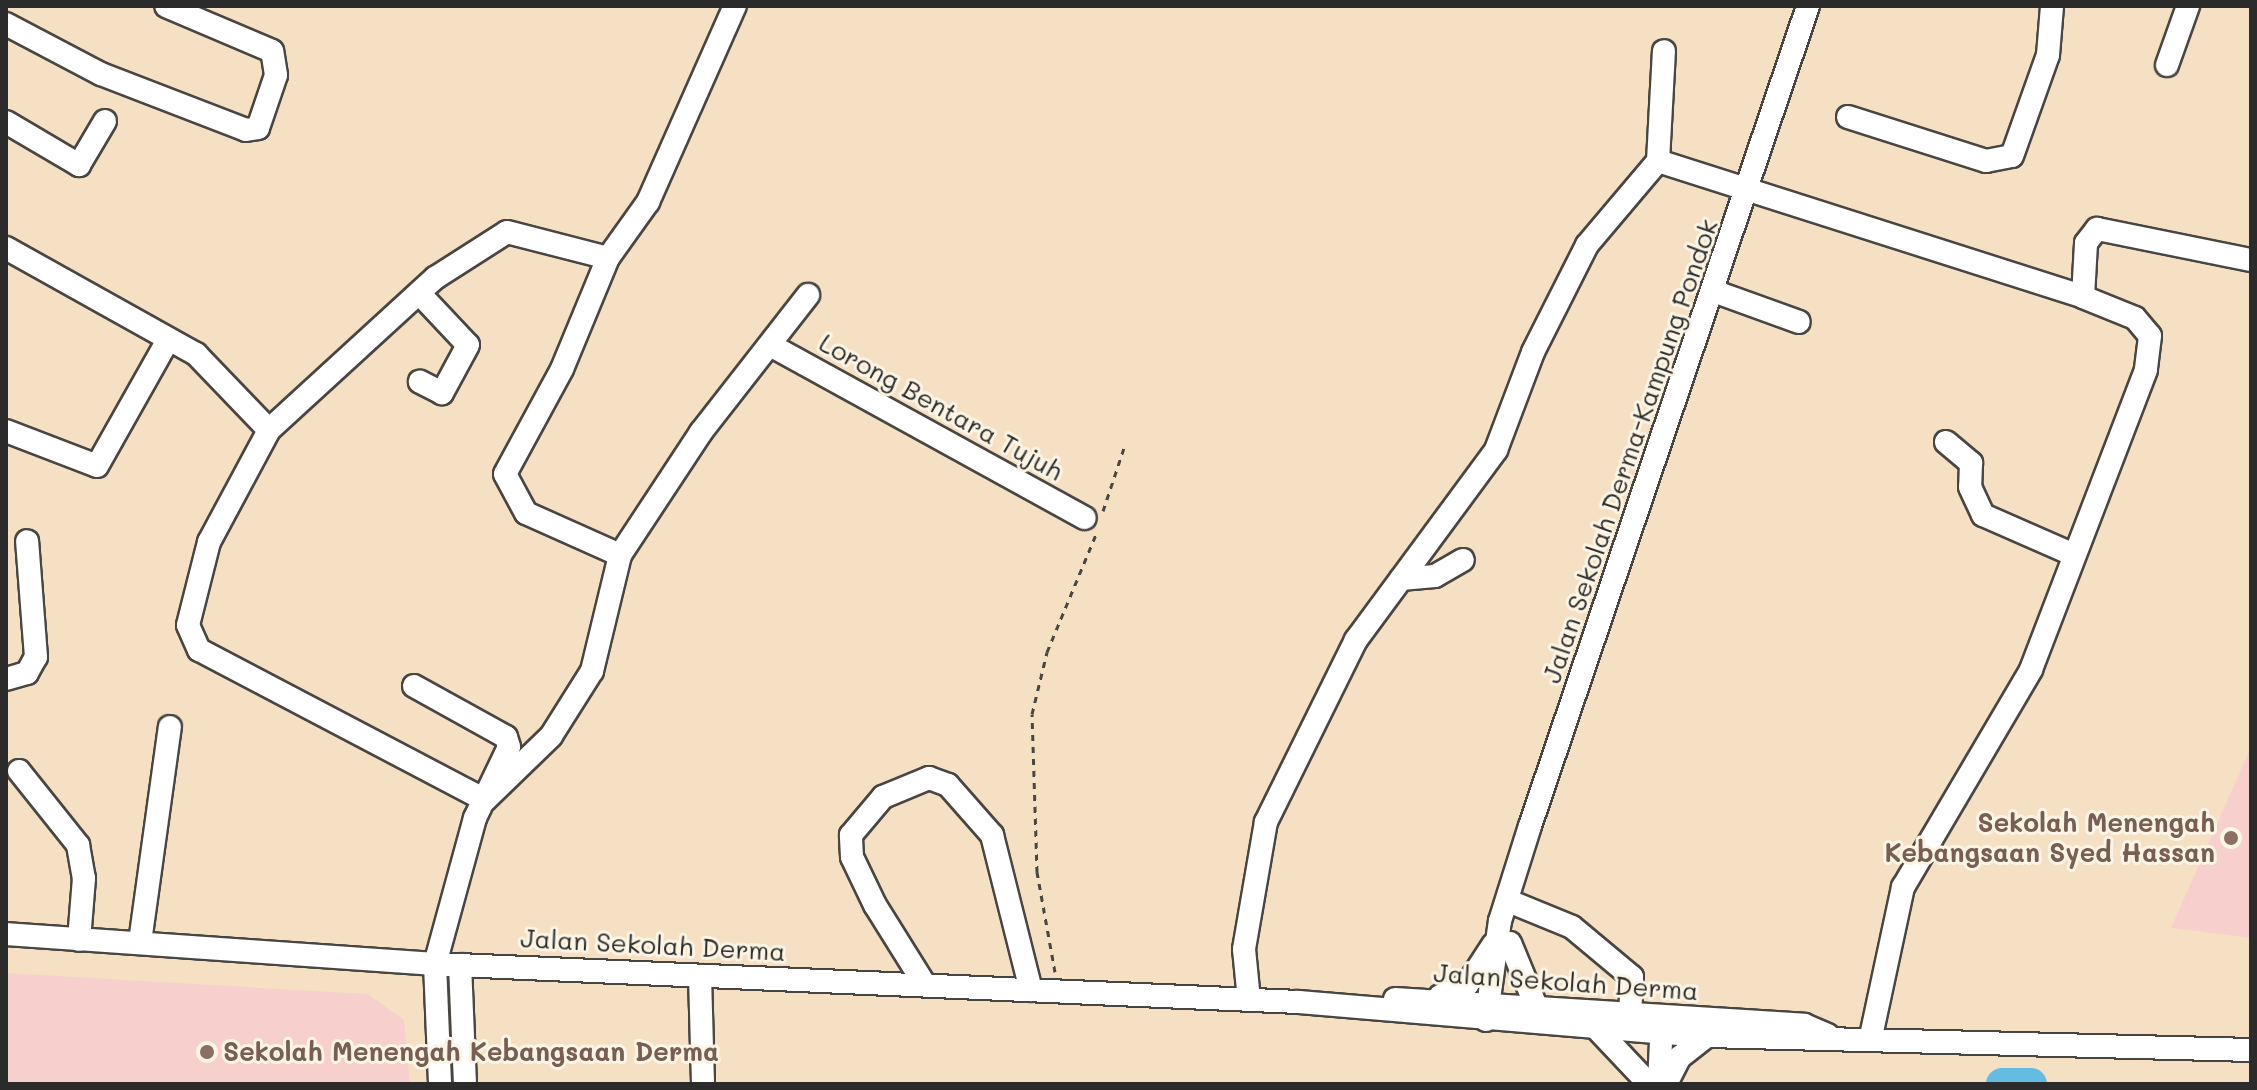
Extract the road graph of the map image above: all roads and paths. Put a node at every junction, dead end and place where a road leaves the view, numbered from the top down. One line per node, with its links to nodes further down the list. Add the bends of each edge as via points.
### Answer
1 (166, 6): 6 (street, via 272,51 276,75 258,128 246,130 101,74)
2 (735, 6): 15 (street, via 648,202)
3 (1808, 6): 13 (street, Jalan Sekolah Derma-Kampung Pondok)
4 (2052, 6): 9 (street, via 2045,68 2012,156 1986,161)
5 (2188, 6): 8 (street)
6 (6, 24)
7 (1664, 51): 12 (street)
8 (2167, 65)
9 (1848, 117)
10 (105, 121): 11 (street, via 79,165)
11 (6, 122)
12 (1658, 161): 13 (street); 34 (street, via 1587,245 1533,352 1496,450)
13 (1752, 187): 17 (street, Jalan Sekolah Derma-Kampung Pondok); 20 (street)
14 (6, 248): 22 (street)
15 (608, 258): 18 (street, via 549,238 500,233); 31 (street, via 562,369 505,474 526,513)
16 (2251, 260): 20 (street, via 2097,229 2086,243)
17 (1716, 292): 21 (street); 40 (street, Jalan Sekolah Derma-Kampung Pondok, via 1540,798)
18 (419, 293): 24 (street, via 468,345 442,393); 25 (street)
19 (808, 295): 23 (street)
20 (2083, 297): 32 (street, via 2135,318 2152,346)
21 (1799, 322)
22 (168, 340): 25 (street, via 214,370); 26 (street, via 97,466)
23 (770, 345): 29 (street, Lorong Bentara Tujuh); 31 (street)
24 (420, 382)
25 (269, 430): 39 (street, via 209,542 190,643)
26 (6, 431)
27 (1946, 442): 32 (street, via 1971,463 1970,487 1983,515)
28 (1124, 448): 29 (path)
29 (1095, 522): 51 (path, via 1047,652 1032,714 1037,872)
30 (27, 541): 35 (street, via 36,657 27,673)
31 (620, 555): 39 (street, via 592,671 551,736)
32 (2074, 555): 62 (street, via 2006,718 1903,887)
33 (1463, 560): 34 (street, via 1435,576)
34 (1401, 579): 53 (street, via 1356,640 1266,822 1244,949)
35 (6, 679)
36 (414, 686): 39 (street, via 506,737 508,751)
37 (170, 727): 45 (street)
38 (19, 771): 42 (street, via 78,845)
39 (485, 800): 43 (street)
40 (1509, 909): 44 (street, Jalan Sekolah Derma-Kampung Pondok); 57 (street, via 1572,927 1632,977)
41 (6, 934): 42 (street, Jalan Sekolah Derma)
42 (79, 940): 45 (street, Jalan Sekolah Derma)
43 (446, 941): 46 (street); 47 (street)
44 (1504, 941): 52 (street, via 1467,985); 55 (street); 56 (street, Jalan Sekolah Derma-Kampung Pondok)
45 (140, 942): 46 (street, Jalan Sekolah Derma)
46 (435, 964): 47 (street, Jalan Sekolah Derma); 64 (street)
47 (460, 965): 48 (street, Jalan Sekolah Derma); 65 (street)
48 (700, 976): 49 (street, Jalan Sekolah Derma); 66 (street)
49 (925, 985): 50 (street, Jalan Sekolah Derma); 50 (street, via 875,905 852,857 851,835 883,797 929,778 948,785 992,835)
50 (1031, 990): 51 (street, Jalan Sekolah Derma)
51 (1061, 991): 53 (street, Jalan Sekolah Derma)
52 (1427, 999): 54 (street, Jalan Sekolah Derma); 56 (street, Jalan Sekolah Derma)
53 (1249, 1000): 54 (street, Jalan Sekolah Derma)
54 (1298, 1002): 56 (street, Jalan Sekolah Derma)
55 (1536, 1006): 56 (street, Jalan Sekolah Derma); 57 (street, Jalan Sekolah Derma)
56 (1495, 1012): 59 (street, Jalan Sekolah Derma)
57 (1630, 1015): 58 (street, Jalan Sekolah Derma)
58 (1662, 1026): 59 (street, Jalan Sekolah Derma); 60 (street, Jalan Sekolah Derma, via 1804,1025); 61 (street, Jalan Sekolah Derma); 68 (street)
59 (1598, 1030): 67 (street)
60 (1828, 1035): 61 (street, Jalan Sekolah Derma); 62 (street, Jalan Sekolah Derma)
61 (1707, 1036): 69 (street, via 1680,1057)
62 (1871, 1036): 63 (street, Jalan Sekolah Derma)
63 (2251, 1050)
64 (440, 1084)
65 (465, 1084)
66 (703, 1084)
67 (1649, 1084)
68 (1659, 1084)
69 (1666, 1084)

